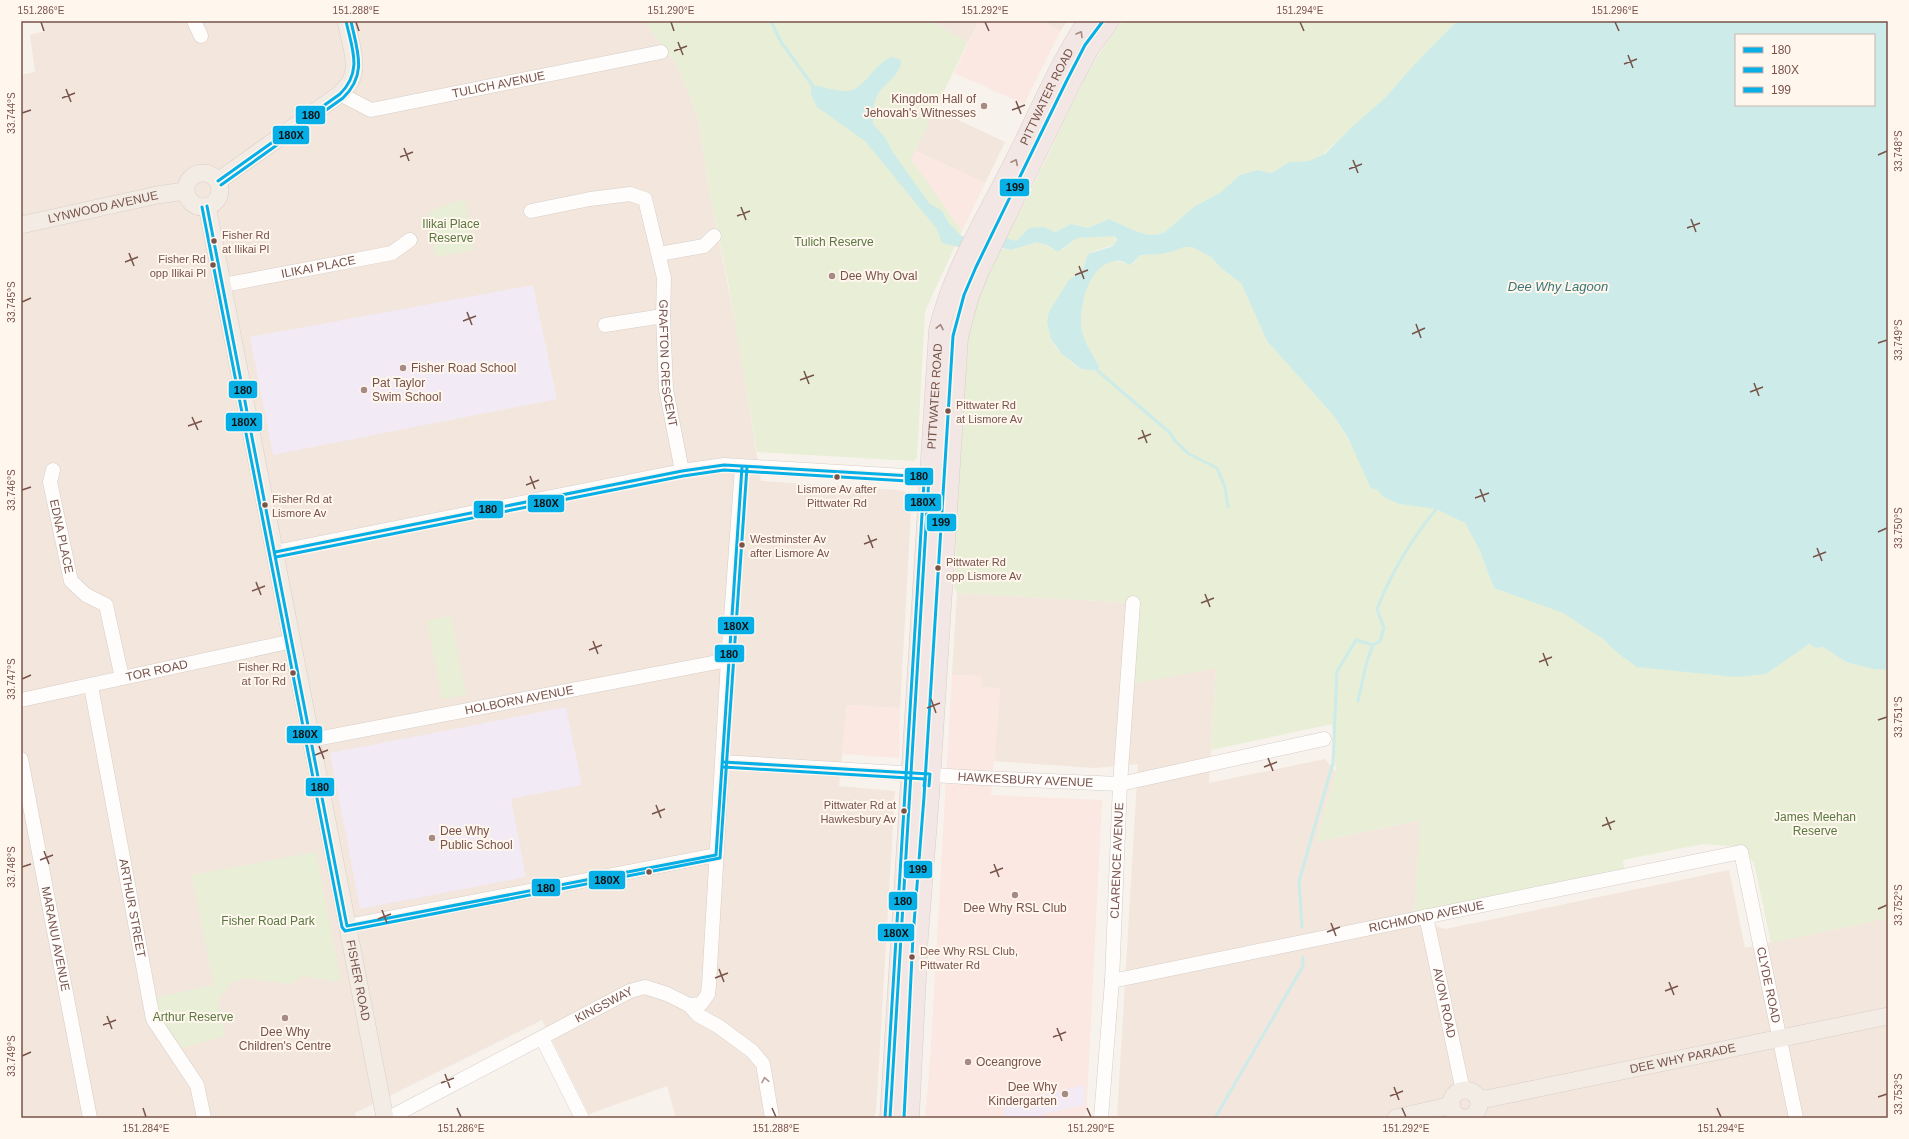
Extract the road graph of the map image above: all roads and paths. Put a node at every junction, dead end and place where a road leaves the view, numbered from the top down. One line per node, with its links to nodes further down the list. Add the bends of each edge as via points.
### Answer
1 (194, 21): 5 (street)
2 (346, 21): 7 (main road, via 353,75)
3 (1088, 21): 13 (highway, PITTWATER ROAD, one-way to 3, via 1046,97)
4 (1109, 21): 13 (highway, PITTWATER ROAD, via 1089,48)
5 (201, 36)
6 (661, 52): 7 (street, TULICH AVENUE, via 371,110)
7 (340, 94): 8 (main road)
8 (218, 181): 9 (main road, via 209,173 198,173 188,180); 10 (main road, via 220,194 215,202)
9 (186, 191): 10 (main road, via 191,202 202,207); 12 (main road, LYNWOOD AVENUE, via 156,195)
10 (207, 206): 17 (main road, FISHER ROAD)
11 (531, 211): 16 (street, GRAFTON CRESCENT, via 630,194 645,199)
12 (21, 225)
13 (987, 235): 23 (highway, PITTWATER ROAD, via 971,268 969,296 958,337)
14 (714, 236): 16 (street, via 704,246)
15 (410, 240): 17 (street, ILIKAI PLACE, via 392,252)
16 (659, 254): 18 (street, GRAFTON CRESCENT, via 664,278)
17 (223, 285): 24 (main road, FISHER ROAD)
18 (663, 316): 19 (street); 22 (street, GRAFTON CRESCENT, via 666,389)
19 (605, 326)
20 (742, 467): 22 (street, via 724,465); 23 (street); 27 (street)
21 (53, 470): 28 (street, EDNA PLACE, via 50,482 71,582 86,595 106,605)
22 (682, 471): 24 (street)
23 (938, 478): 35 (highway, PITTWATER ROAD)
24 (275, 552): 26 (main road, FISHER ROAD)
25 (1133, 603): 36 (street, CLARENCE AVENUE)
26 (293, 641): 28 (street, TOR ROAD); 31 (main road, FISHER ROAD)
27 (728, 660): 31 (street, HOLBORN AVENUE); 34 (street)
28 (122, 678): 29 (street, TOR ROAD)
29 (91, 686): 30 (street, TOR ROAD); 49 (street, ARTHUR STREET, via 153,1019 197,1085)
30 (21, 700)
31 (311, 740): 40 (main road, FISHER ROAD)
32 (1324, 740): 36 (street, HAWKESBURY AVENUE)
33 (21, 759): 48 (street, MARANUI AVENUE)
34 (723, 762): 35 (street, HAWKESBURY AVENUE); 38 (street)
35 (921, 774): 36 (street, HAWKESBURY AVENUE); 54 (highway, PITTWATER ROAD); 55 (highway, PITTWATER ROAD, via 918,936)
36 (1120, 784): 41 (street, CLARENCE AVENUE)
37 (1740, 852): 39 (street, RICHMOND AVENUE); 45 (street, CLYDE ROAD)
38 (716, 856): 40 (street); 42 (street, via 708,994 701,1004)
39 (1426, 916): 41 (street, RICHMOND AVENUE); 46 (street, AVON ROAD)
40 (348, 926): 50 (main road, FISHER ROAD)
41 (1112, 981): 56 (street, CLARENCE AVENUE)
42 (689, 1005): 44 (street, KINGSWAY, via 652,988 638,988); 53 (street, KINGSWAY, one-way to 42, via 762,1064 758,1057 729,1033 698,1015)
43 (1888, 1016): 45 (main road, DEE WHY PARADE)
44 (542, 1038): 51 (street, KINGSWAY); 52 (street)
45 (1780, 1038): 46 (main road, DEE WHY PARADE, via 1486,1099); 59 (street, CLYDE ROAD)
46 (1470, 1094): 47 (main road, via 1456,1094); 58 (main road, via 1479,1103 1477,1112)
47 (1452, 1105): 57 (main road); 58 (main road, via 1456,1114)
48 (90, 1118)
49 (204, 1118)
50 (385, 1118)
51 (389, 1118)
52 (582, 1118)
53 (772, 1118)
54 (890, 1118)
55 (909, 1118)
56 (1102, 1118)
57 (1396, 1118)
58 (1469, 1118)
59 (1796, 1118)

